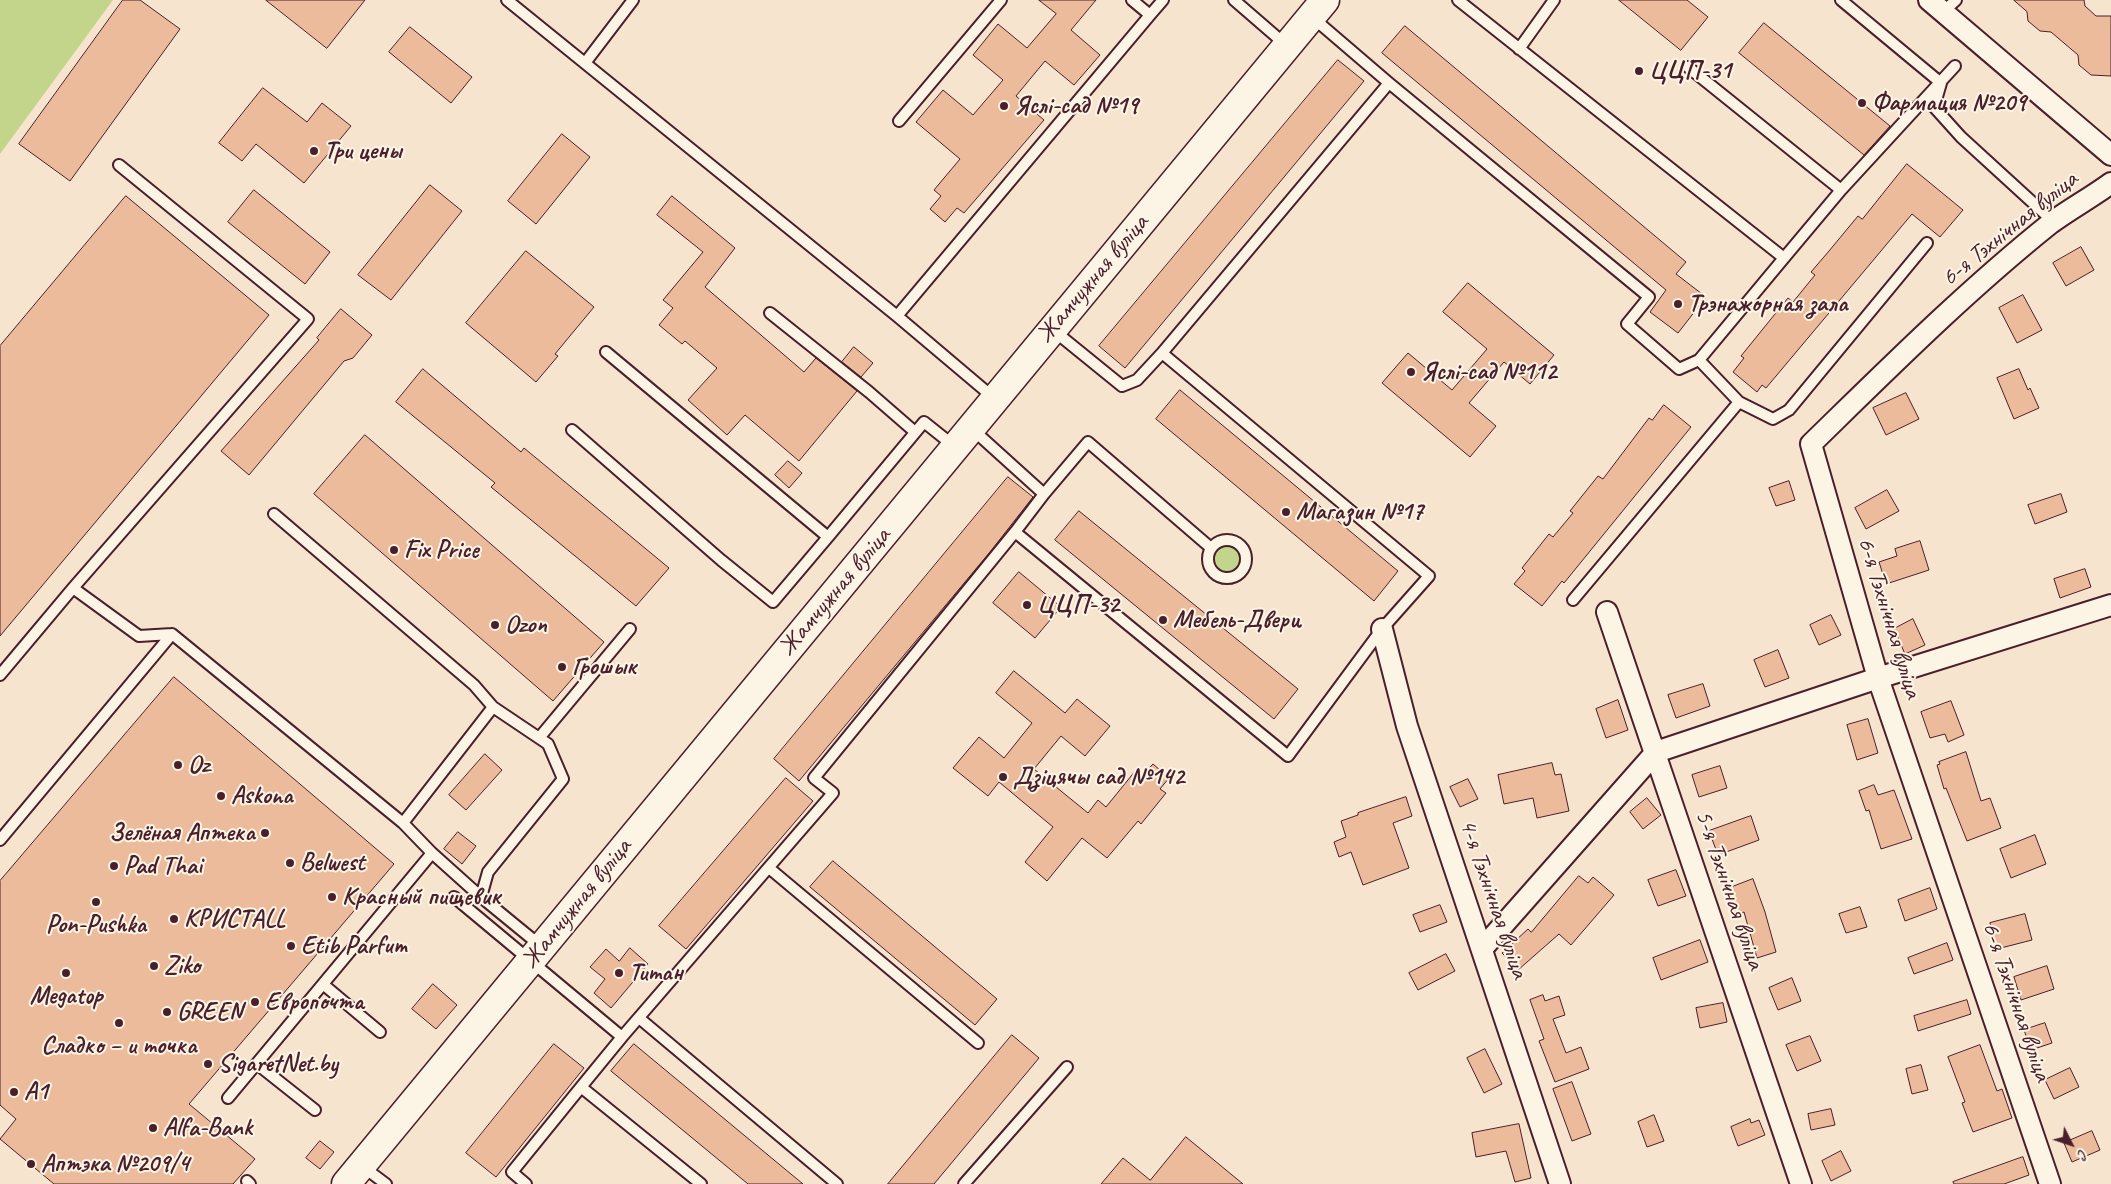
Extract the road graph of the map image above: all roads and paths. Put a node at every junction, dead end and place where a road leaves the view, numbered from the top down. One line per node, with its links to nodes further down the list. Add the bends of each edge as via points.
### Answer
1 (507, 0): 15 (lane)
2 (633, 0): 15 (lane)
3 (1001, 0): 20 (lane)
4 (1132, 0): 12 (lane)
5 (1163, 0): 12 (lane)
6 (1234, 0): 13 (lane)
7 (1554, 0): 14 (lane)
8 (1841, 0): 19 (lane)
9 (1463, 1): 14 (lane)
10 (1943, 4): 21 (street)
11 (1318, 8): 13 (main road, Жамчужная вуліца); 18 (lane)
12 (1150, 15): 29 (lane)
13 (1286, 45): 30 (main road, Жамчужная вуліца)
14 (1519, 49): 27 (lane)
15 (585, 62): 29 (lane)
16 (1954, 66): 19 (lane)
17 (1688, 67): 24 (lane)
18 (1389, 83): 32 (lane); 33 (lane, via 1649,297 1627,324 1679,369)
19 (1940, 83): 24 (lane); 25 (lane, via 1934,107 1961,137)
20 (899, 121)
21 (2111, 155)
22 (119, 165): 44 (lane, via 308,319)
23 (2111, 182): 25 (street, 6-я Тэхнічная вуліца)
24 (1841, 190): 27 (lane)
25 (2054, 222): 52 (street, 6-я Тэхнічная вуліца, via 2004,262 1919,339 1811,444)
26 (1927, 243): 35 (lane, via 1789,410 1773,419)
27 (1784, 258): 33 (lane)
28 (770, 313): 37 (lane)
29 (897, 316): 34 (lane)
30 (1052, 330): 32 (lane, via 1122,386 1137,380); 34 (main road, Жамчужная вуліца)
31 (606, 352): 42 (lane)
32 (1162, 353): 49 (lane, via 1429,576)
33 (1699, 360): 35 (lane)
34 (995, 398): 38 (main road, Жамчужная вуліца)
35 (1739, 402): 45 (lane)
36 (572, 430): 42 (lane, via 773,602)
37 (915, 432): 38 (lane, via 924,422); 42 (lane)
38 (963, 437): 39 (lane); 63 (main road, Жамчужная вуліца)
39 (1044, 494): 41 (lane); 43 (lane, via 1088,442)
40 (274, 514): 53 (lane, via 474,685)
41 (1015, 532): 49 (lane, via 1288,756); 59 (lane, via 814,778 833,794)
42 (828, 537)
43 (1212, 548)
44 (73, 588): 50 (lane, via 139,636); 51 (lane)
45 (1573, 600)
46 (2111, 605): 52 (street)
47 (1608, 612): 55 (street, 5-я Тэхнічная вуліца)
48 (630, 629): 54 (lane)
49 (1382, 629): 62 (street, 4-я Тэхнічная вуліца, via 1407,726)
50 (172, 634): 56 (lane); 57 (lane)
51 (0, 675)
52 (1878, 678): 55 (street); 82 (street, 6-я Тэхнічная вуліца)
53 (493, 707): 54 (lane); 56 (lane)
54 (539, 738): 61 (lane, via 548,744 563,779 488,872)
55 (1656, 752): 62 (street); 81 (street, 5-я Тэхнічная вуліца)
56 (403, 823): 58 (lane)
57 (0, 840)
58 (432, 853): 61 (lane); 64 (lane)
59 (769, 868): 65 (lane); 68 (lane)
60 (454, 897): 63 (lane)
61 (481, 897): 63 (lane)
62 (1482, 950): 80 (street, 4-я Тэхнічная вуліца)
63 (536, 954): 67 (lane); 74 (main road, Жамчужная вуліца)
64 (324, 985): 66 (lane); 69 (lane)
65 (639, 1018): 67 (lane); 78 (lane)
66 (380, 1032)
67 (622, 1037): 71 (lane)
68 (978, 1043)
69 (257, 1064): 72 (lane); 73 (lane)
70 (1067, 1066): 79 (lane)
71 (581, 1087): 76 (lane, via 512,1172); 77 (lane)
72 (228, 1098)
73 (315, 1110)
74 (354, 1175): 75 (lane)
75 (386, 1184)
76 (526, 1184)
77 (701, 1184)
78 (837, 1184)
79 (964, 1184)
80 (1560, 1184)
81 (1800, 1184)
82 (2050, 1184)

